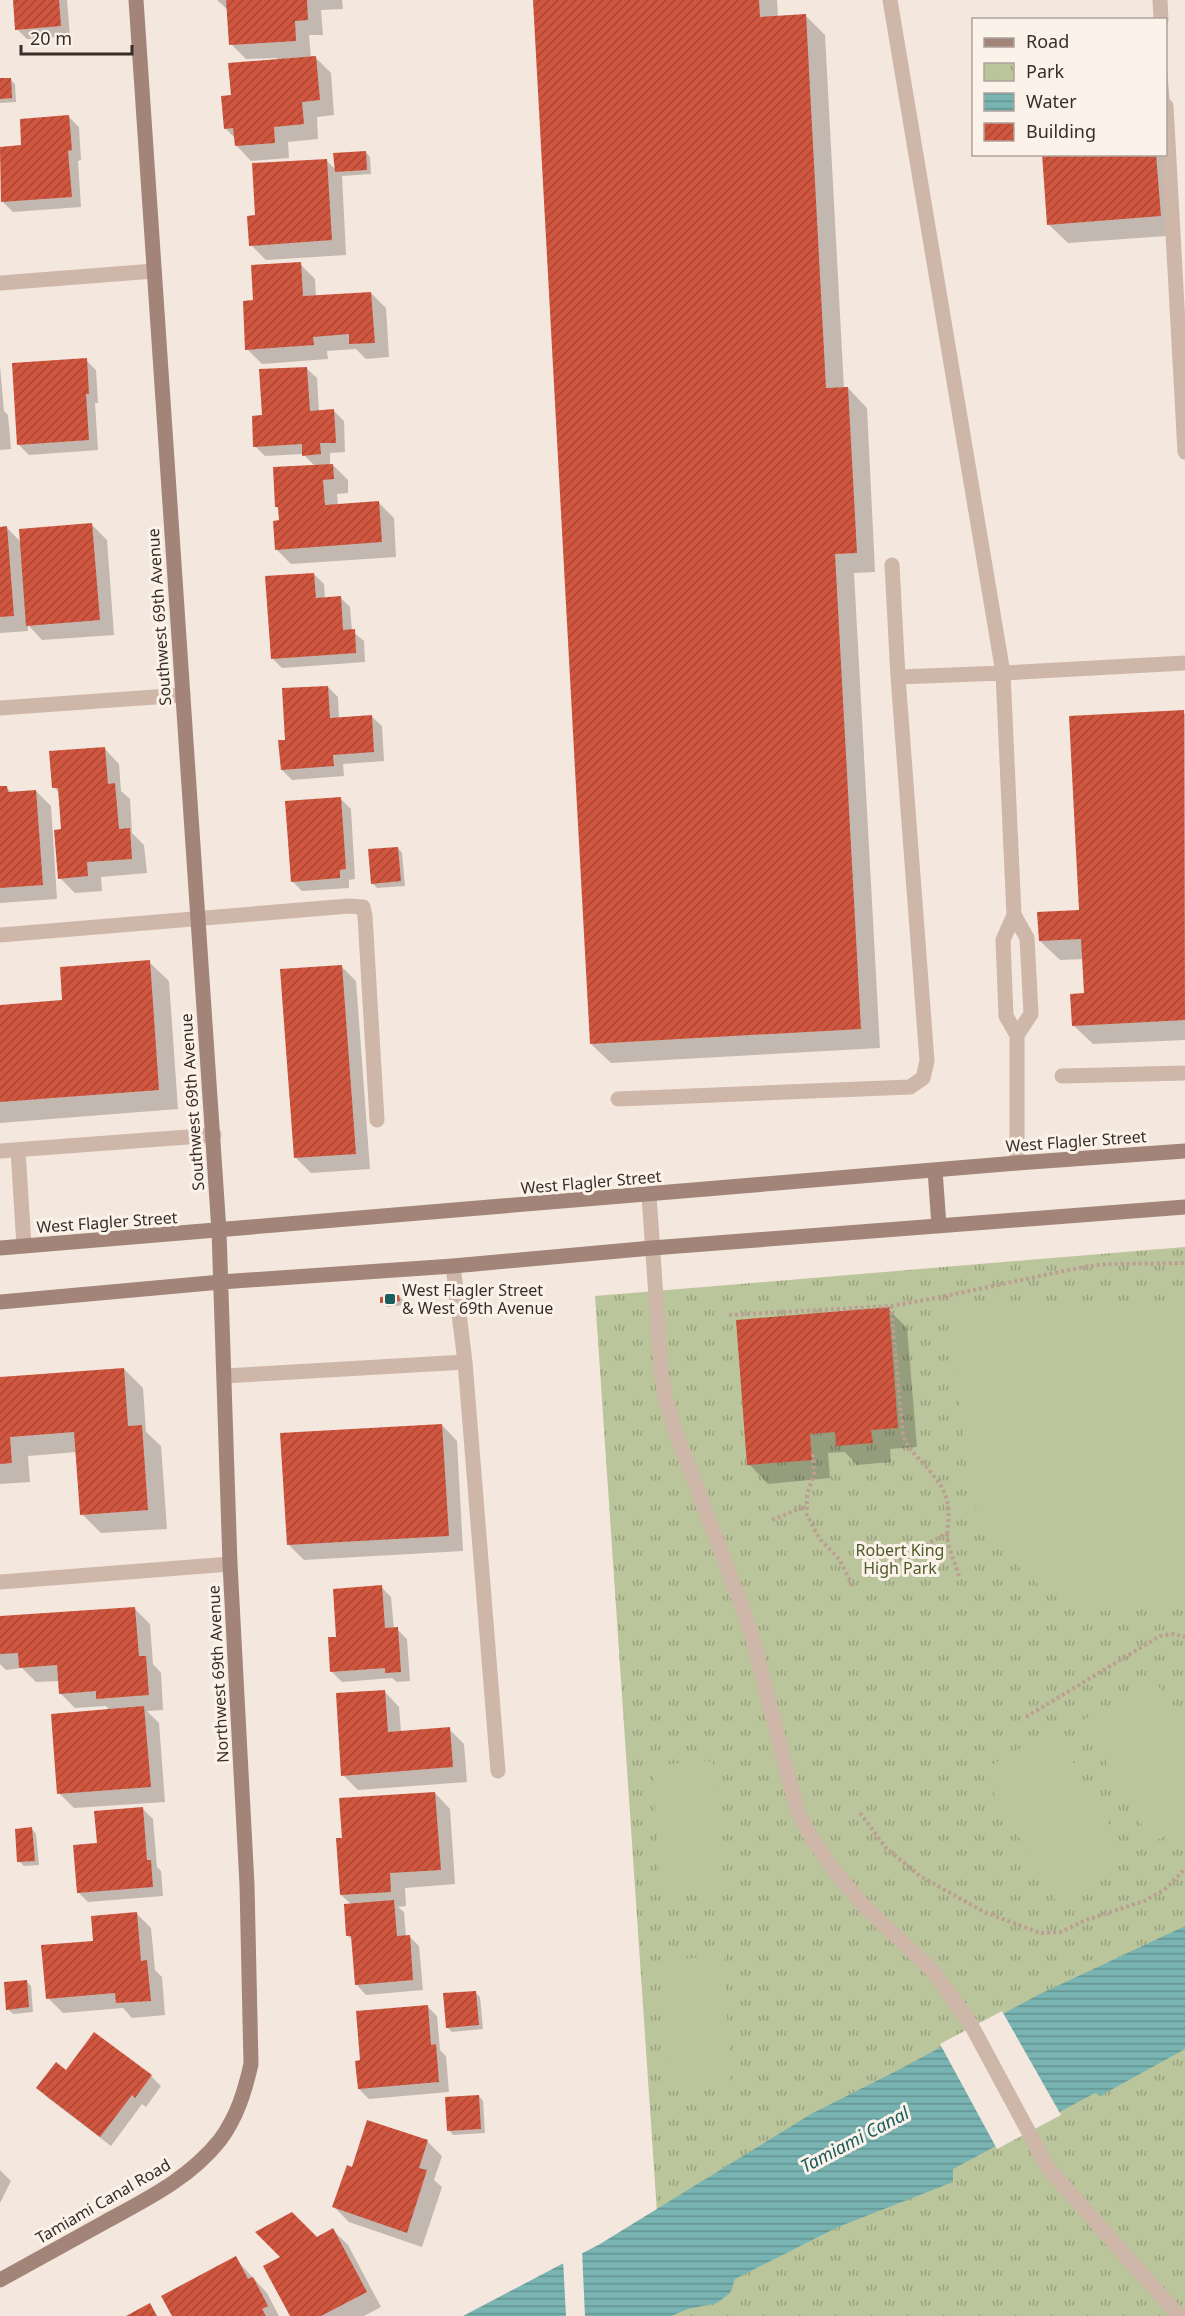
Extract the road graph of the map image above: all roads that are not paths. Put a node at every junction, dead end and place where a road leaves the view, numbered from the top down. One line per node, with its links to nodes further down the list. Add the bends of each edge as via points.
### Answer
1 (136, 0): 6 (main road, Southwest 69th Avenue)
2 (890, 0): 11 (street)
3 (1160, 0): 4 (street)
4 (1161, 18)
5 (1167, 124): 8 (street)
6 (154, 271): 7 (street); 13 (main road, Southwest 69th Avenue)
7 (0, 283)
8 (1185, 452)
9 (892, 565): 12 (street)
10 (1185, 663): 11 (street)
11 (1003, 673): 12 (street); 15 (street)
12 (898, 677): 21 (street, via 927,1061 923,1078 910,1086)
13 (183, 695): 14 (street); 16 (main road, Southwest 69th Avenue)
14 (0, 708)
15 (1014, 915): 18 (street, via 1003,940 1006,1016); 18 (street, via 1027,938 1031,1014)
16 (197, 919): 17 (street); 22 (street, via 363,907); 23 (main road, Southwest 69th Avenue)
17 (0, 935)
18 (1017, 1035): 27 (street)
19 (1185, 1073): 20 (street)
20 (1062, 1076)
21 (618, 1099)
22 (377, 1120)
23 (214, 1135): 24 (street); 32 (main road, Southwest 69th Avenue)
24 (18, 1150): 25 (street); 33 (street)
25 (0, 1151)
26 (1185, 1151): 27 (main road, West Flagler Street)
27 (1017, 1163): 28 (main road, West Flagler Street)
28 (936, 1170): 29 (main road, West Flagler Street); 31 (main road)
29 (649, 1195): 32 (main road, West Flagler Street); 35 (street)
30 (1185, 1207): 31 (main road)
31 (939, 1226): 35 (main road)
32 (219, 1231): 33 (main road, West Flagler Street); 37 (main road, Northwest 69th Avenue)
33 (24, 1246): 34 (main road, West Flagler Street)
34 (0, 1248)
35 (652, 1248): 36 (main road); 46 (street, via 665,1397 751,1633 799,1814 843,1882 933,1971 949,1992 969,2021 1048,2168)
36 (453, 1266): 37 (main road); 39 (street)
37 (221, 1282): 38 (main road); 40 (main road, Northwest 69th Avenue)
38 (0, 1302)
39 (465, 1362): 40 (street); 43 (street)
40 (224, 1376): 41 (main road, Northwest 69th Avenue)
41 (230, 1564): 42 (street); 44 (main road, Northwest 69th Avenue, via 252,2042 251,2064)
42 (0, 1582)
43 (498, 1771)
44 (236, 2113): 45 (main road, Tamiami Canal Road, via 222,2138 190,2171)
45 (0, 2280)
46 (1179, 2316)

